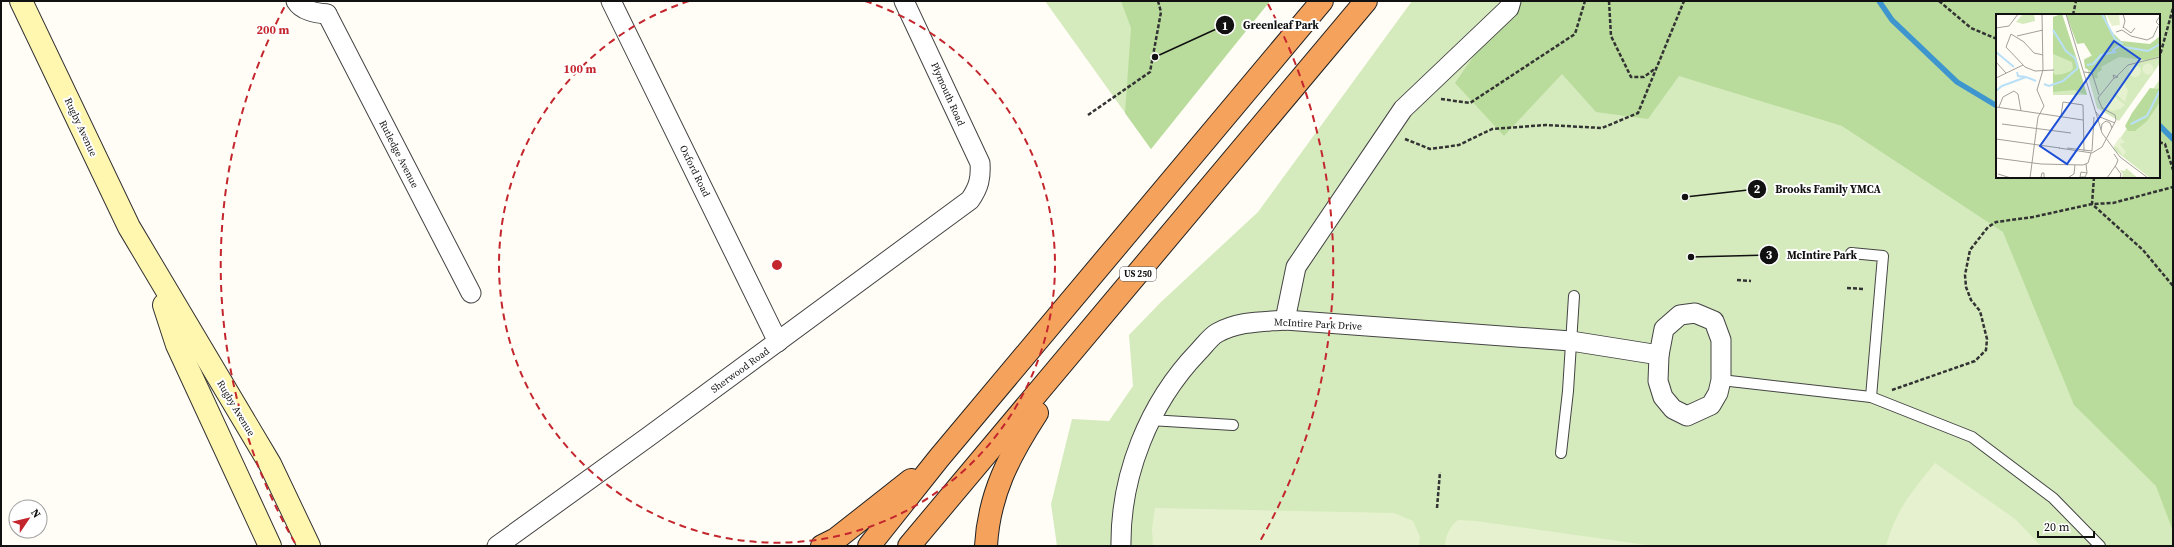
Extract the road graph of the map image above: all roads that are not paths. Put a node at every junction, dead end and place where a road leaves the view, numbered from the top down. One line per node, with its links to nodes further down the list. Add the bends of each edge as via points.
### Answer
1 (21, 1): 11 (street, Rugby Avenue, via 129,227)
2 (296, 1): 8 (street, Rutledge Avenue, via 298,5 313,12)
3 (612, 1): 16 (street, Oxford Road)
4 (904, 1): 9 (street, Plymouth Road, via 980,163 981,176)
5 (1322, 1): 24 (highway)
6 (1366, 1): 14 (highway, US 250)
7 (1511, 1): 15 (street, via 1509,8 1403,109 1296,267)
8 (331, 8): 12 (street, Rutledge Avenue)
9 (977, 189): 16 (street, Sherwood Road, via 970,200)
10 (1851, 253): 20 (lane, via 1882,256)
11 (155, 273): 25 (street, Rugby Avenue, via 177,345); 26 (street, Rugby Avenue, via 270,464)
12 (470, 293)
13 (1574, 296): 17 (lane)
14 (1114, 303): 30 (highway, US 250); 31 (highway, via 1063,374 1009,459 987,521)
15 (1285, 320): 17 (street, McIntire Park Drive); 21 (street, McIntire Park Drive, via 1242,323 1216,334 1191,360)
16 (778, 342): 27 (street, Sherwood Road)
17 (1571, 342): 18 (street, McIntire Park Drive); 23 (lane)
18 (1659, 355): 19 (street, via 1658,381 1663,397 1673,409 1687,416 1711,405 1718,393); 19 (street, via 1664,329 1680,315 1695,313 1714,321 1721,340)
19 (1721, 380): 20 (lane)
20 (1871, 397): 33 (lane, via 1972,437 2053,498)
21 (1150, 420): 22 (lane); 32 (street, McIntire Park Drive, via 1136,454 1126,490)
22 (1233, 425)
23 (1561, 453)
24 (939, 458): 28 (highway, via 846,531); 29 (highway)
25 (270, 546)
26 (309, 546)
27 (497, 546)
28 (822, 546)
29 (869, 546)
30 (909, 546)
31 (986, 546)
32 (1121, 546)
33 (2100, 546)

